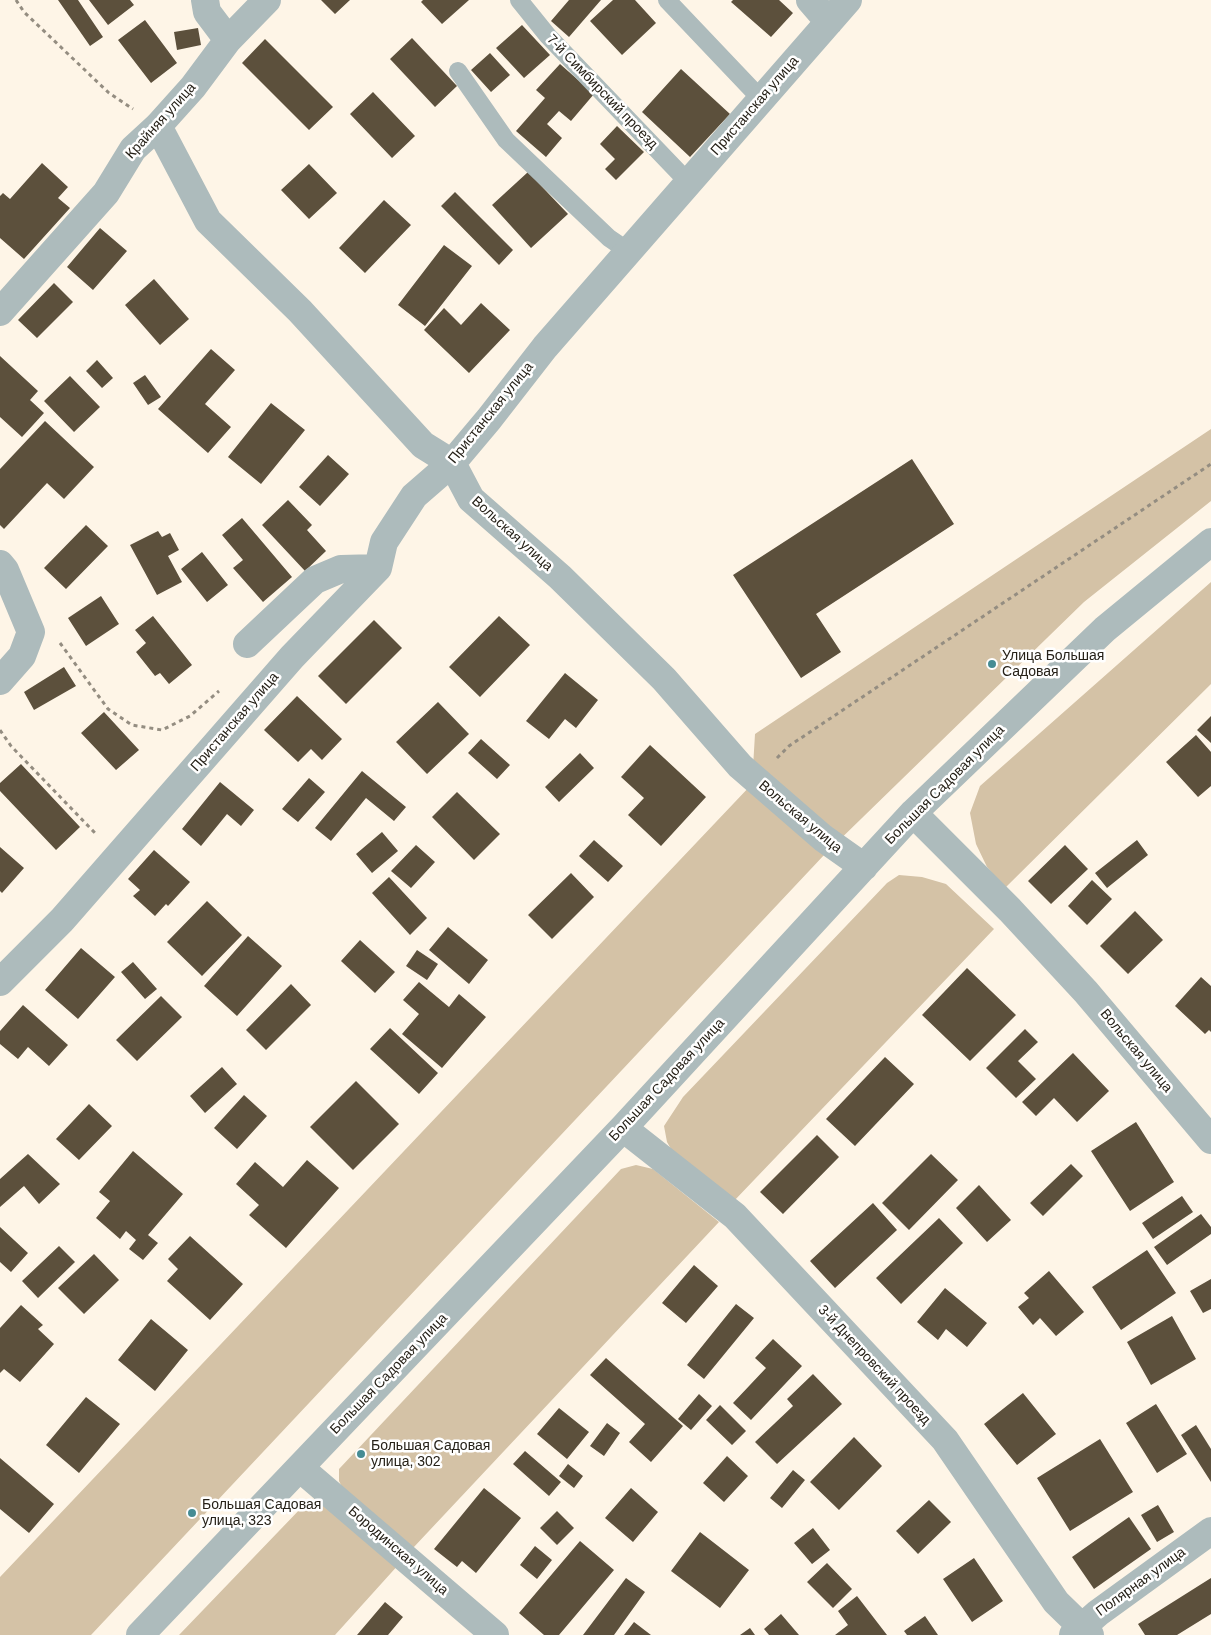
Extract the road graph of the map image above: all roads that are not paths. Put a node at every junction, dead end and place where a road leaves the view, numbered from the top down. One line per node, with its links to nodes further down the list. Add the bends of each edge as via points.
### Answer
1 (205, 0): 8 (street, via 208,12)
2 (267, 0): 8 (street, Крайняя улица)
3 (519, 0): 12 (lane, 7-й Симбирский проезд, via 548,36)
4 (667, 0): 10 (lane)
5 (810, 0): 7 (street)
6 (848, 0): 7 (street, Пристанская улица)
7 (829, 22): 10 (street, Пристанская улица)
8 (228, 40): 11 (street, Крайняя улица, via 193,87)
9 (458, 72): 13 (lane, via 506,140 609,238)
10 (761, 99): 12 (street, Пристанская улица)
11 (158, 126): 14 (street, Крайняя улица, via 133,149 106,193); 15 (street, Вольская улица, via 208,221 300,311 423,444)
12 (688, 182): 13 (street, Пристанская улица)
13 (628, 250): 15 (street, Пристанская улица, via 544,347)
14 (0, 312)
15 (452, 463): 18 (street, Пристанская улица, via 414,496 384,542); 22 (street, Вольская улица, via 471,499 581,598 664,680 740,766 823,838)
16 (1211, 542): 21 (street, Большая Садовая улица, via 1105,629)
17 (0, 564): 20 (street, via 31,632 22,656)
18 (378, 568): 19 (street, via 341,569 315,580); 23 (street, Пристанская улица, via 292,657 62,920)
19 (247, 644)
20 (0, 681)
21 (913, 813): 22 (street, Большая Садовая улица); 25 (street, Вольская улица, via 1086,992)
22 (864, 867): 24 (street, Большая Садовая улица)
23 (0, 982)
24 (623, 1128): 26 (street, Большая Садовая улица); 28 (street, 3-й Днепровский проезд, via 734,1216 945,1440 1056,1602)
25 (1211, 1140)
26 (300, 1468): 29 (street, Большая Садовая улица); 30 (street, Бородинская улица)
27 (1211, 1531): 28 (street, Полярная улица, via 1098,1613)
28 (1081, 1633)
29 (140, 1635)
30 (495, 1635)

